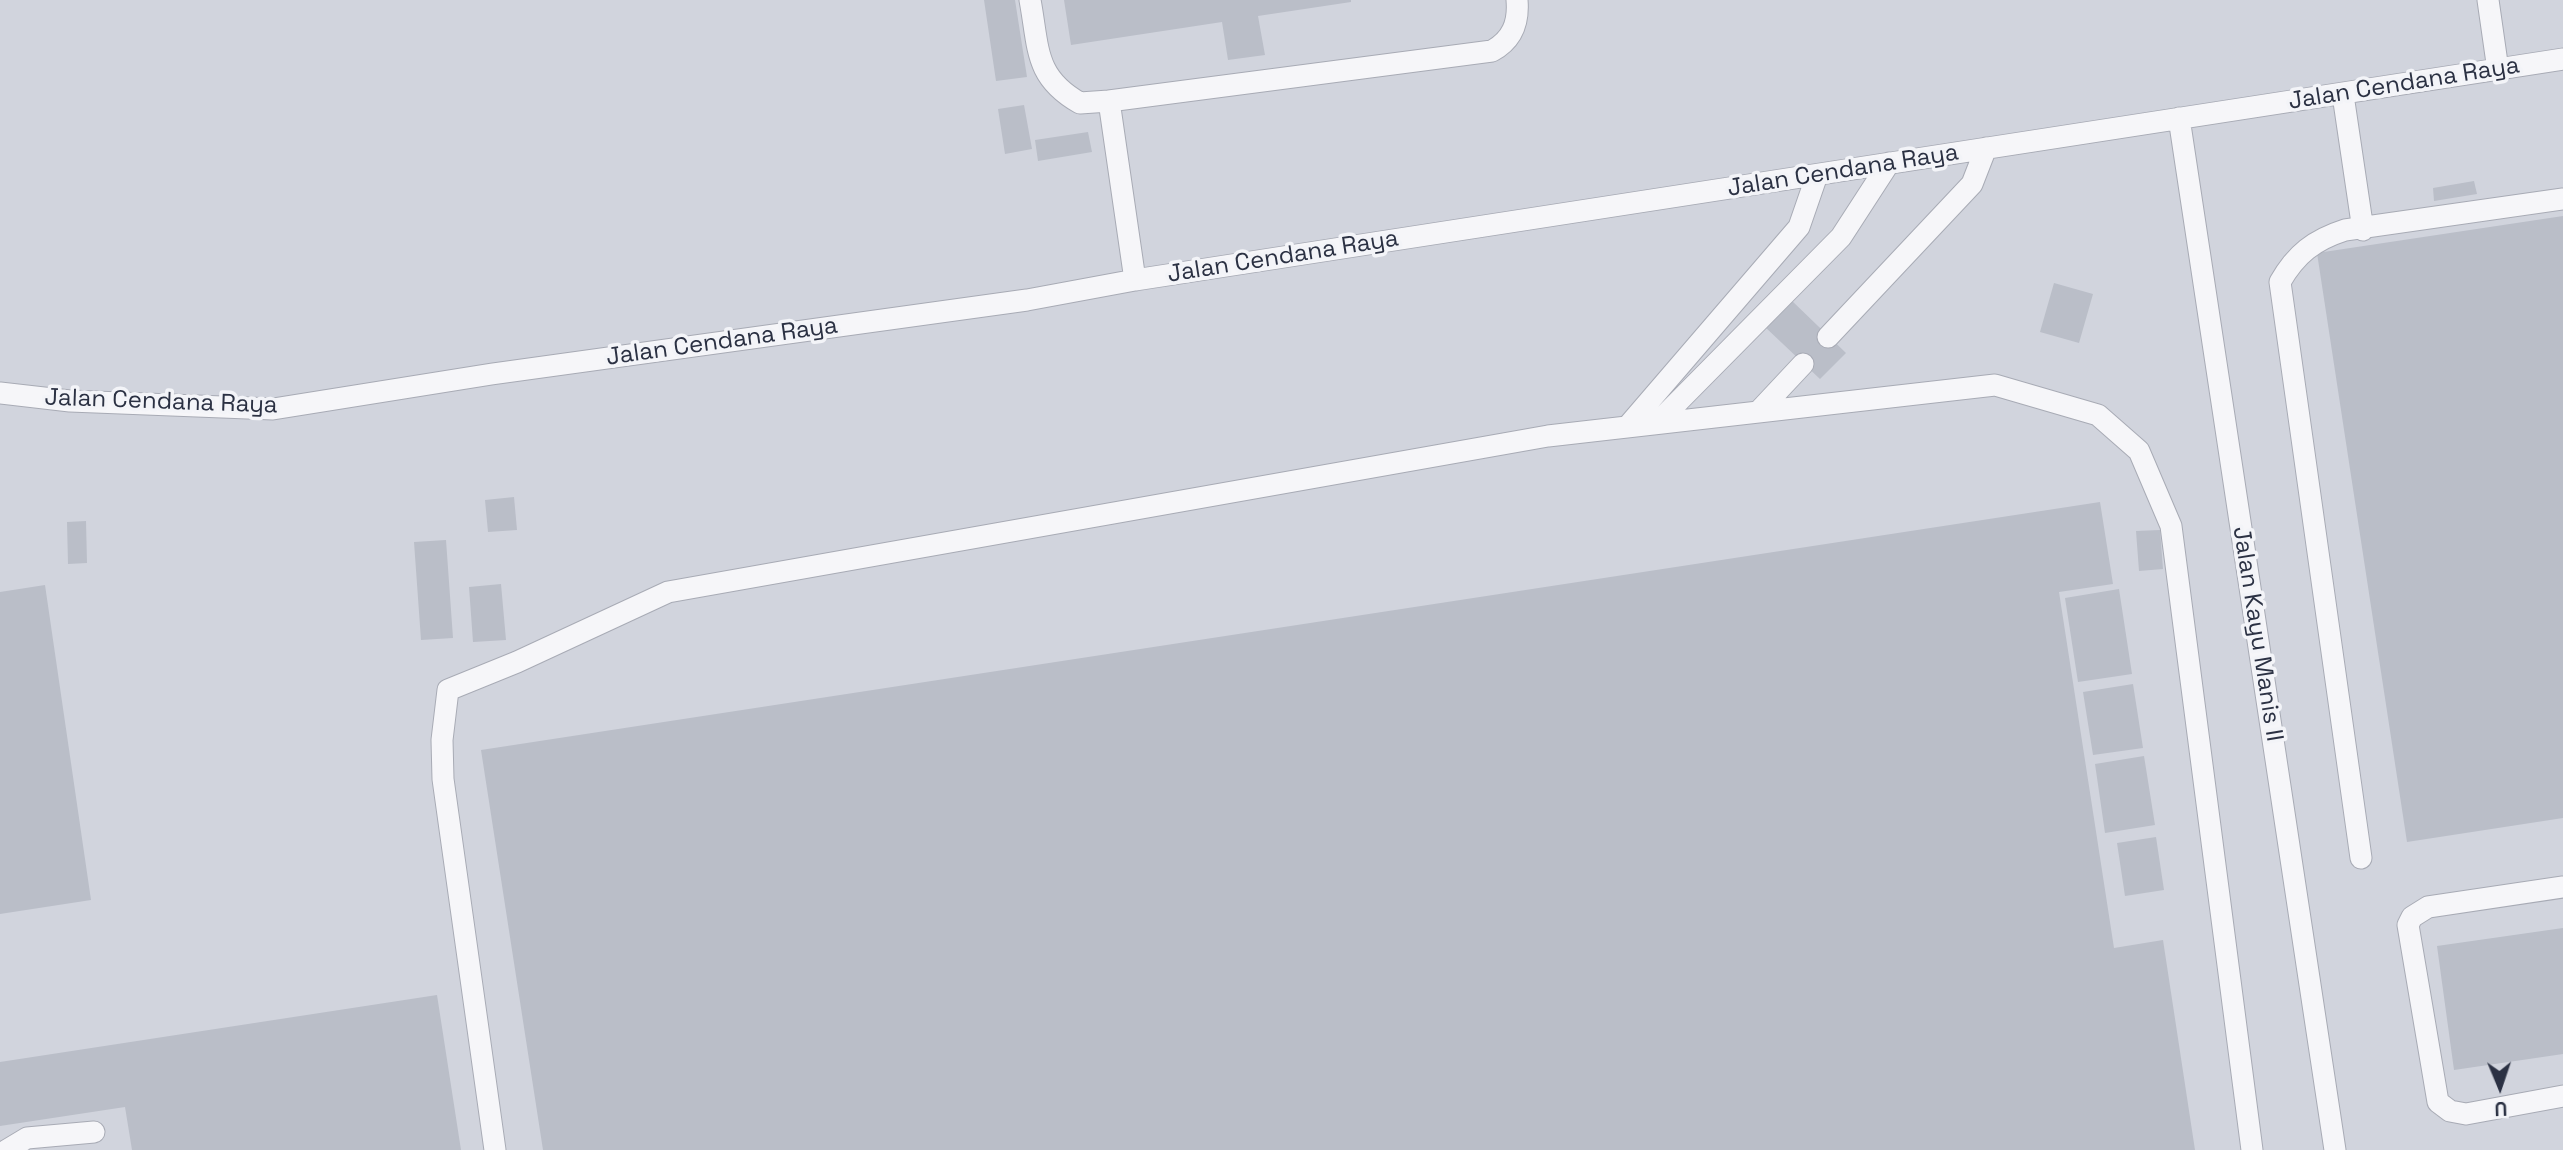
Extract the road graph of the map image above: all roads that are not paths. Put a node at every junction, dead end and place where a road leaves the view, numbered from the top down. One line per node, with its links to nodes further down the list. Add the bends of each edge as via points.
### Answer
1 (1030, 0): 7 (lane, via 1050,82 1080,103)
2 (1517, 0): 7 (lane, via 1512,33 1492,51)
3 (2488, 0): 5 (lane)
4 (2563, 59): 5 (lane, Jalan Cendana Raya)
5 (2498, 70): 6 (lane, Jalan Cendana Raya)
6 (2343, 95): 8 (lane, Jalan Cendana Raya); 13 (lane)
7 (1109, 101): 14 (lane)
8 (2179, 118): 9 (lane, Jalan Cendana Raya); 28 (lane, Jalan Kayu Manis II)
9 (1986, 148): 10 (lane, Jalan Cendana Raya); 15 (lane, via 1972,184)
10 (1889, 163): 11 (lane, Jalan Cendana Raya); 19 (lane, via 1842,237)
11 (1817, 175): 14 (lane, Jalan Cendana Raya); 20 (lane, via 1799,227)
12 (2563, 199): 13 (lane)
13 (2363, 230): 21 (lane, via 2323,237 2298,255 2280,282)
14 (1135, 280): 17 (lane, Jalan Cendana Raya, via 1027,300 273,409 70,401)
15 (1828, 337)
16 (1803, 363): 18 (lane)
17 (0, 393)
18 (1759, 411): 19 (lane); 27 (lane, via 1994,385 2098,415 2139,451 2171,526)
19 (1657, 423): 20 (lane)
20 (1627, 427): 26 (lane, via 1548,436 668,592 448,690 443,779)
21 (2361, 858)
22 (2563, 887): 23 (lane, via 2428,907 2408,925 2438,1102 2443,1108 2466,1114)
23 (2563, 1096)
24 (94, 1132): 25 (lane, via 27,1138)
25 (7, 1150)
26 (495, 1150)
27 (2252, 1150)
28 (2335, 1150)

